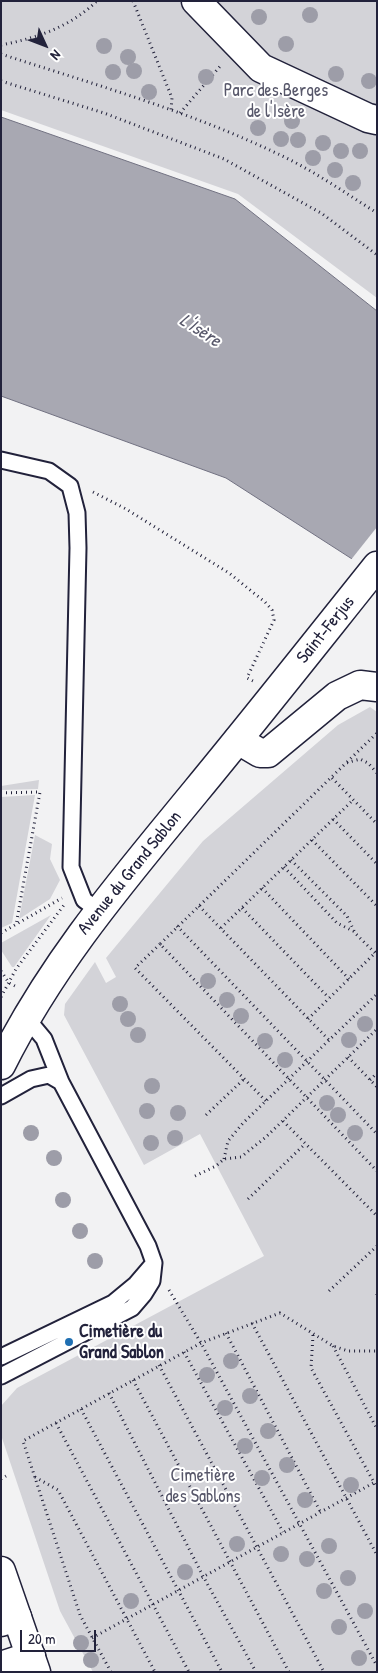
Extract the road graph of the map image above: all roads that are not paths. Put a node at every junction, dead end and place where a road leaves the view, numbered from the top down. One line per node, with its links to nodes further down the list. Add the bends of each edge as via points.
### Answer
1 (196, 1): 2 (street, via 261,68)
2 (377, 120)
3 (1, 460): 8 (lane, via 49,470 70,486 77,513 71,867 84,900)
4 (377, 566): 6 (street, Saint-Ferjus)
5 (377, 687): 7 (street, via 360,685 337,696 268,753 260,753)
6 (266, 688): 7 (street, Avenue du Grand Sablon)
7 (238, 740): 8 (street, Avenue du Grand Sablon)
8 (99, 911): 9 (street, Avenue du Grand Sablon, via 65,955)
9 (23, 1021): 10 (street, Avenue du Grand Sablon); 11 (lane, via 44,1038)
10 (1, 1065)
11 (61, 1082): 12 (lane, via 49,1075 31,1079); 13 (lane)
12 (1, 1096)
13 (154, 1263): 14 (lane, via 136,1284 113,1302); 15 (lane, via 152,1281 132,1308)
14 (1, 1357)
15 (1, 1376)
16 (1, 1571): 17 (street)
17 (9, 1619): 18 (street)
18 (33, 1664): 19 (street)
19 (1, 1666)

